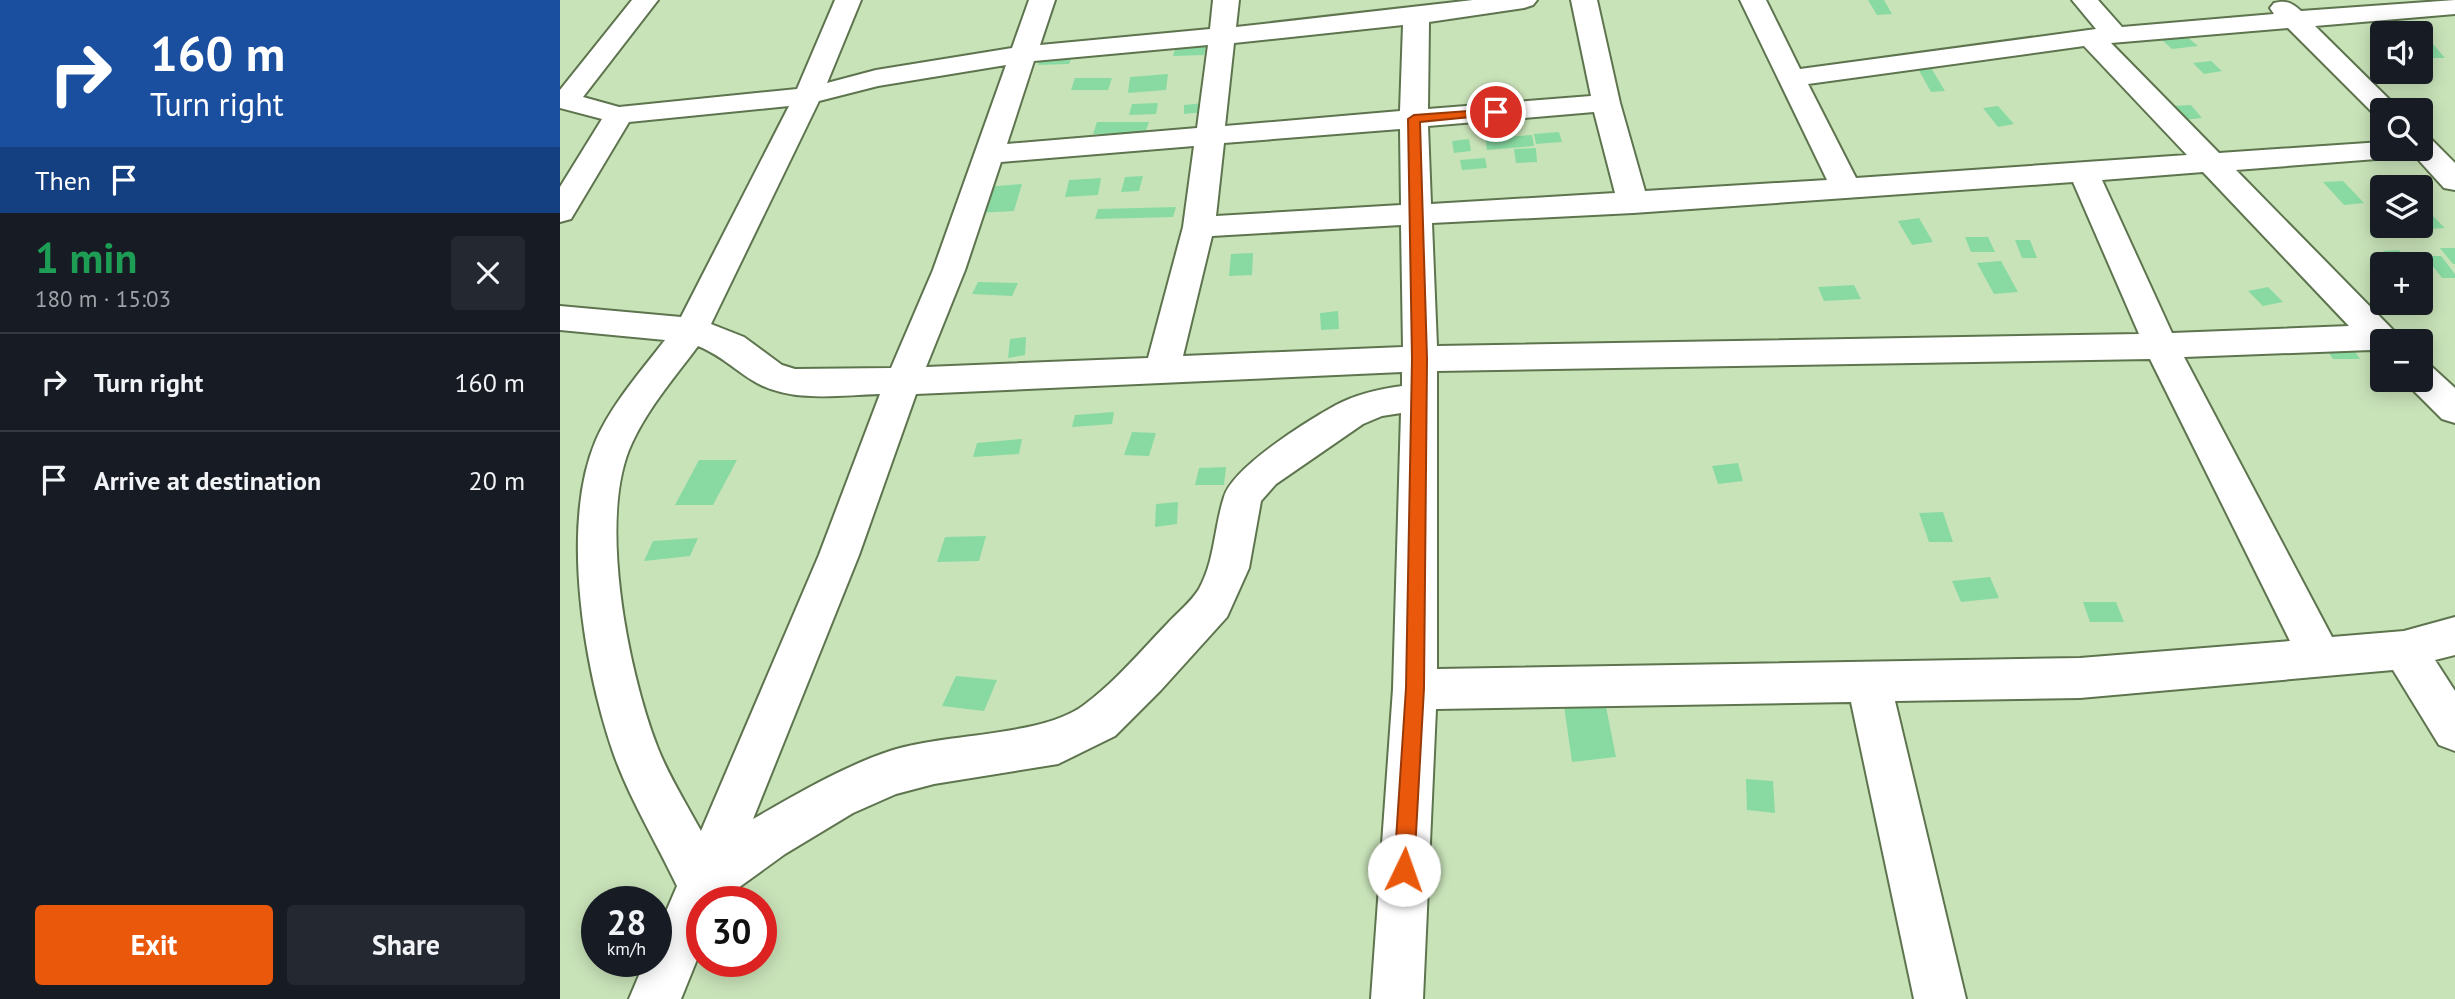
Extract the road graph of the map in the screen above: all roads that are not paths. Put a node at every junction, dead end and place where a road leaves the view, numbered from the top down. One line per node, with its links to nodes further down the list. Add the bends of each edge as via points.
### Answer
1 (645, 0): 19 (street)
2 (848, 0): 17 (street)
3 (1042, 0): 15 (street)
4 (1226, 0): 13 (street)
5 (1524, 0): 11 (street)
6 (1584, 0): 20 (street)
7 (1754, 0): 16 (street)
8 (2085, 0): 14 (street)
9 (2274, 0): 12 (street)
10 (2455, 6): 12 (street)
11 (1416, 16): 13 (street); 22 (street)
12 (2295, 19): 14 (street); 18 (street)
13 (1222, 36): 15 (street); 23 (street)
14 (2102, 36): 16 (street); 29 (street)
15 (1023, 54): 17 (street, via 876,78); 27 (street)
16 (1791, 78): 32 (street)
17 (808, 96): 21 (street); 39 (street)
18 (2374, 98)
19 (563, 101): 21 (street)
20 (1606, 103): 22 (street); 33 (street)
21 (619, 115): 34 (street)
22 (1414, 119): 23 (street); 35 (street)
23 (1210, 136): 27 (street); 36 (street)
24 (2455, 145): 25 (street)
25 (2433, 146)
26 (2370, 151): 29 (street)
27 (989, 154): 44 (street, via 949,270)
28 (2433, 161): 31 (street)
29 (2210, 164): 30 (street); 38 (street)
30 (2083, 171): 32 (street); 41 (street)
31 (2455, 181)
32 (1846, 188): 33 (street)
33 (1633, 203): 35 (street)
34 (560, 212)
35 (1417, 215): 36 (street); 43 (street)
36 (1199, 227): 42 (street)
37 (560, 318): 39 (street)
38 (2371, 329)
39 (691, 330): 44 (street, via 732,346 770,374 794,382); 53 (street, via 613,442 598,499 596,565 613,669 636,752)
40 (2370, 339): 41 (street)
41 (2161, 346): 43 (street); 49 (street)
42 (1162, 369): 43 (street); 44 (street)
43 (1419, 378): 51 (street); 53 (street, via 1350,414 1263,473 1243,496 1229,568 1212,604 1146,677 1099,720 1058,743 891,773 836,797 768,836)
44 (903, 381): 53 (street, via 839,555)
45 (2433, 388): 46 (street)
46 (2455, 409)
47 (2455, 636): 48 (street)
48 (2404, 650): 49 (street); 52 (street)
49 (2320, 657): 50 (street, via 2080,678)
50 (1869, 683): 51 (street); 56 (street)
51 (1415, 688): 55 (street)
52 (2455, 730)
53 (702, 884): 54 (street)
54 (655, 999)
55 (1397, 999)
56 (1940, 999)

